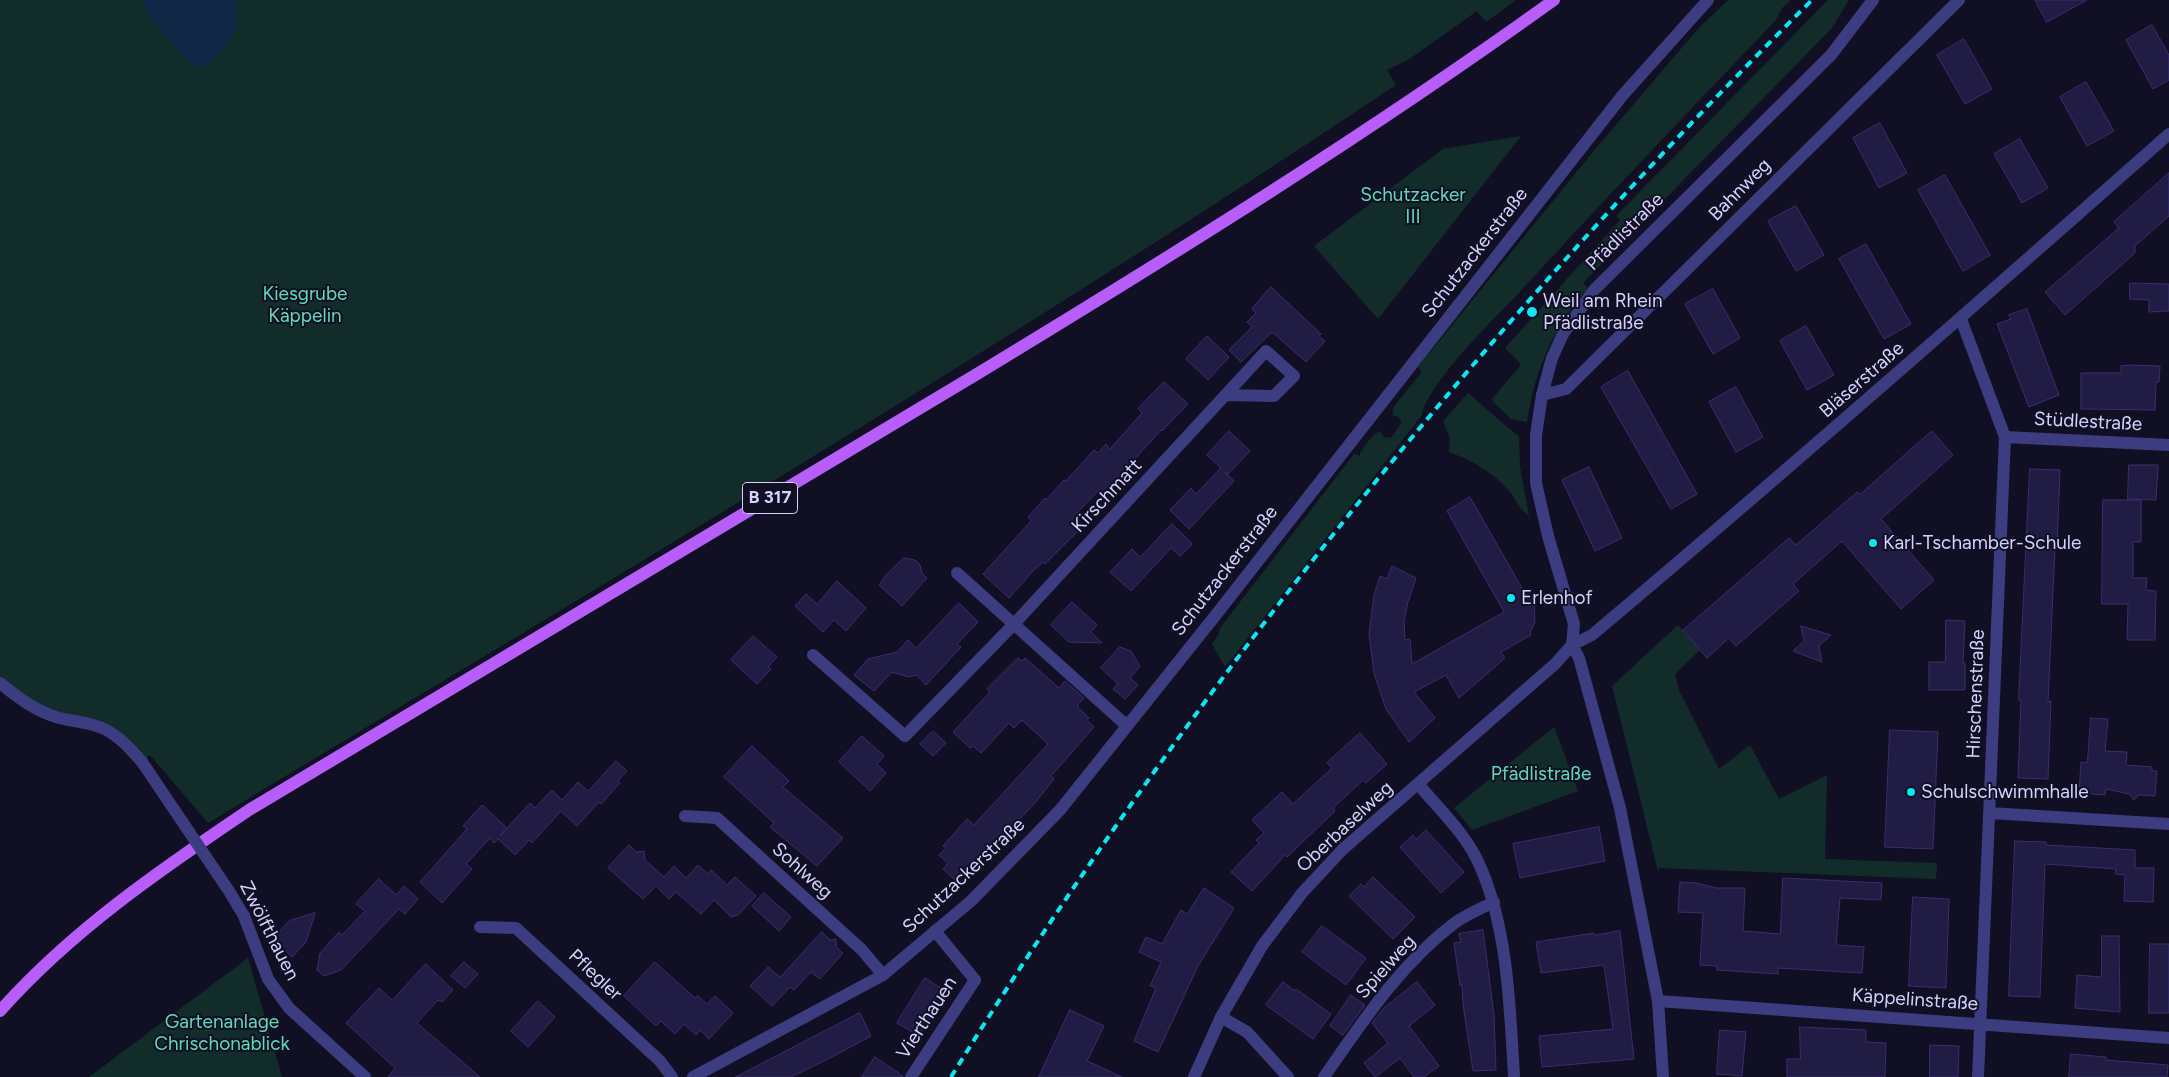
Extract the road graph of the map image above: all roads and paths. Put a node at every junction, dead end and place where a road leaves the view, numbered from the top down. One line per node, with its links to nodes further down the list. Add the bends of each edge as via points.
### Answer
1 (1554, 0): 26 (main road, B 317, via 1364,131 1070,318 248,810 127,895 71,941)
2 (1708, 0): 16 (street, Schutzackerstraße, via 1622,96)
3 (1873, 0): 8 (street, Pfädlistraße, via 1832,55 1594,290 1563,334 1552,358)
4 (1959, 0): 8 (street, Bahnweg, via 1566,389)
5 (2169, 134): 6 (street, Bläserstraße)
6 (1961, 319): 9 (street, Hirschenstraße); 13 (street, Bläserstraße, via 1592,635)
7 (1226, 394): 7 (street, Kirschmatt, via 1266,351 1294,376 1274,396); 12 (street, Kirschmatt)
8 (1542, 395): 13 (street, Pfädlistraße, via 1536,435 1536,483 1574,624)
9 (2005, 438): 10 (street, Stüdlestraße); 18 (street, Hirschenstraße)
10 (2169, 445)
11 (957, 573): 12 (street)
12 (1014, 624): 14 (street, Kirschmatt, via 905,736); 16 (street)
13 (1572, 645): 17 (street, Oberbaselweg, via 1556,664); 25 (street, Pfädlistraße, via 1620,808)
14 (813, 655)
15 (0, 683): 30 (street, Zwölfthauen, bridge, via 40,711 95,725 122,740 142,762 224,883 244,916 268,979 289,1008)
16 (1126, 726): 23 (street, Schutzackerstraße, via 1060,810 971,901)
17 (1418, 784): 21 (street, via 1464,838 1480,865); 27 (street, Oberbaselweg, via 1344,849 1302,893 1262,946)
18 (1990, 813): 20 (street); 28 (street, Hirschenstraße)
19 (685, 816): 24 (street, Sohlweg, via 717,818 862,950)
20 (2169, 824)
21 (1494, 902): 36 (street, Spielweg, via 1457,921 1414,959 1379,999); 37 (street, via 1505,966)
22 (480, 927): 31 (street, Pflegler, via 516,928 660,1061)
23 (935, 931): 24 (street, Schutzackerstraße); 33 (street, Vierthauen, via 975,980)
24 (883, 975): 32 (street, Schutzackerstraße)
25 (1658, 1000): 28 (street, Käppelinstraße); 38 (street, Pfädlistraße)
26 (0, 1011)
27 (1221, 1017): 34 (street, Oberbaselweg); 35 (street, via 1247,1032)
28 (1979, 1023): 29 (street, Käppelinstraße); 39 (street, Hirschenstraße)
29 (2169, 1038)
30 (365, 1077)
31 (672, 1077)
32 (693, 1077)
33 (912, 1077)
34 (1194, 1077)
35 (1288, 1077)
36 (1324, 1077)
37 (1514, 1077)
38 (1663, 1077)
39 (1978, 1077)

